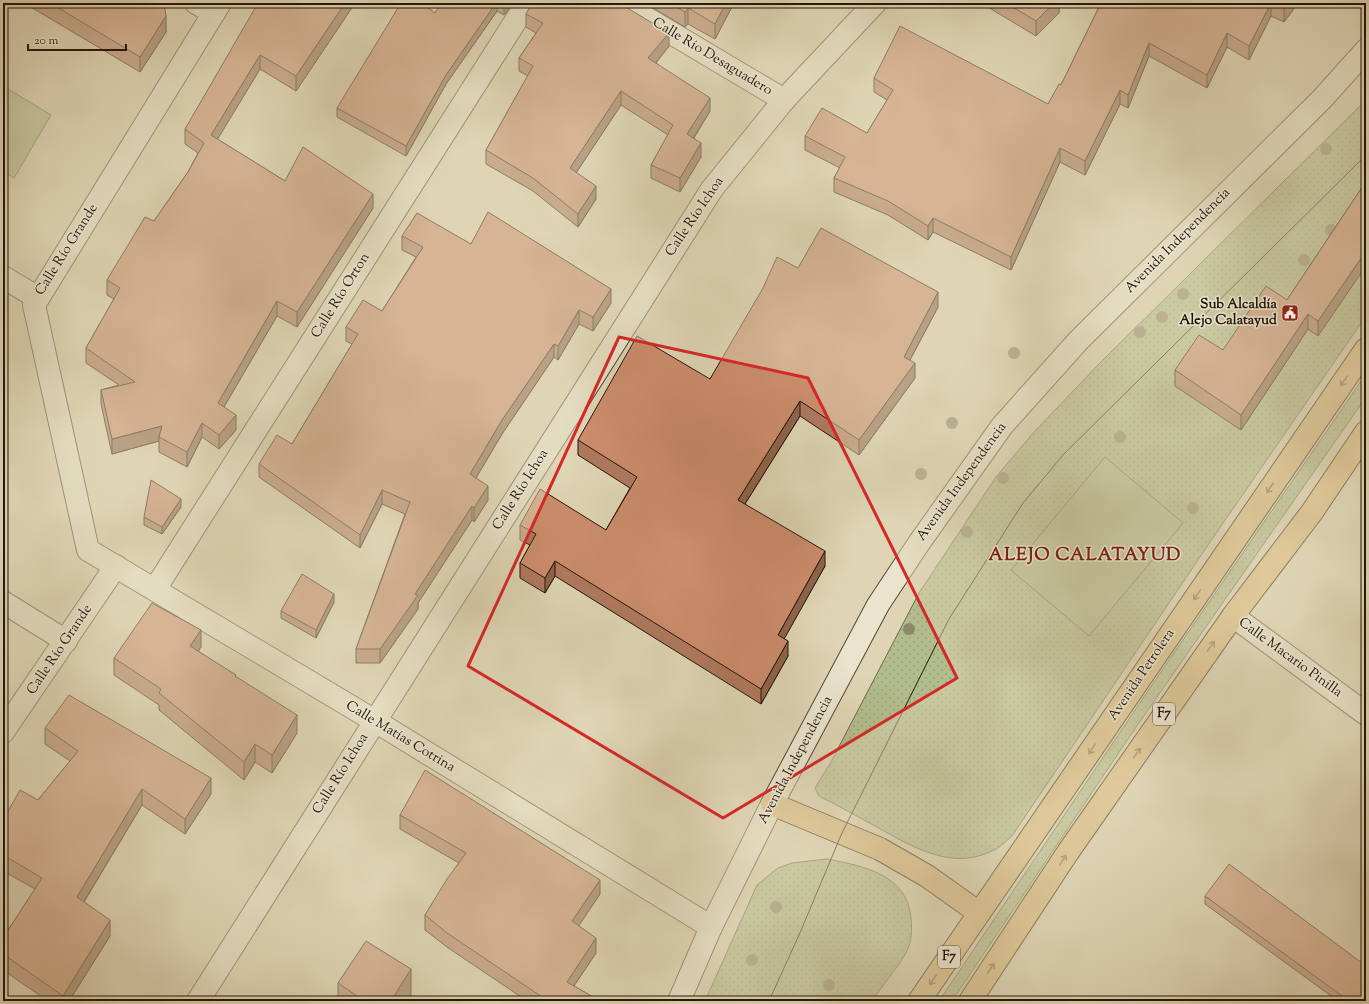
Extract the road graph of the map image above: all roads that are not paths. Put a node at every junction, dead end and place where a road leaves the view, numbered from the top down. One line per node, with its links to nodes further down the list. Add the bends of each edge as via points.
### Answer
1 (527, 3): 13 (street, Calle Río Orton)
2 (620, 3): 6 (street, Calle Río Desaguadero)
3 (875, 3): 6 (street, Calle Río Ichoa)
4 (210, 6): 8 (street, Calle Río Grande)
5 (1366, 50): 20 (street, Avenida Independencia, via 1322,99 1079,340 1002,426 919,542 878,605)
6 (784, 100): 18 (street, Calle Río Ichoa, via 712,189)
7 (3, 277): 8 (street)
8 (38, 298): 11 (street, Calle Río Grande, via 34,305)
9 (1366, 349): 21 (highway, Avenida Petrolera / F7, one-way to 21)
10 (1366, 432): 15 (highway, F7, via 1312,512)
11 (88, 550): 12 (street, Calle Matías Cotrina)
12 (116, 566): 13 (street, Calle Matías Cotrina); 16 (street, Calle Río Grande)
13 (155, 589): 18 (street, Calle Matías Cotrina)
14 (3, 602): 16 (street)
15 (1233, 616): 17 (street, Calle Macario Pinilla); 26 (highway, F7, one-way to 15, via 1068,852)
16 (66, 641): 19 (street, Calle Río Grande)
17 (1366, 714)
18 (375, 721): 22 (street, Calle Matías Cotrina); 23 (street, Calle Río Ichoa)
19 (3, 732)
20 (772, 804): 21 (highway, via 880,848 927,876); 22 (street, Avenida Independencia)
21 (979, 913): 25 (highway, Avenida Petrolera / F7, one-way to 25)
22 (711, 927): 24 (street, Avenida Independencia)
23 (198, 1001)
24 (679, 1001)
25 (919, 1001)
26 (970, 1001)

